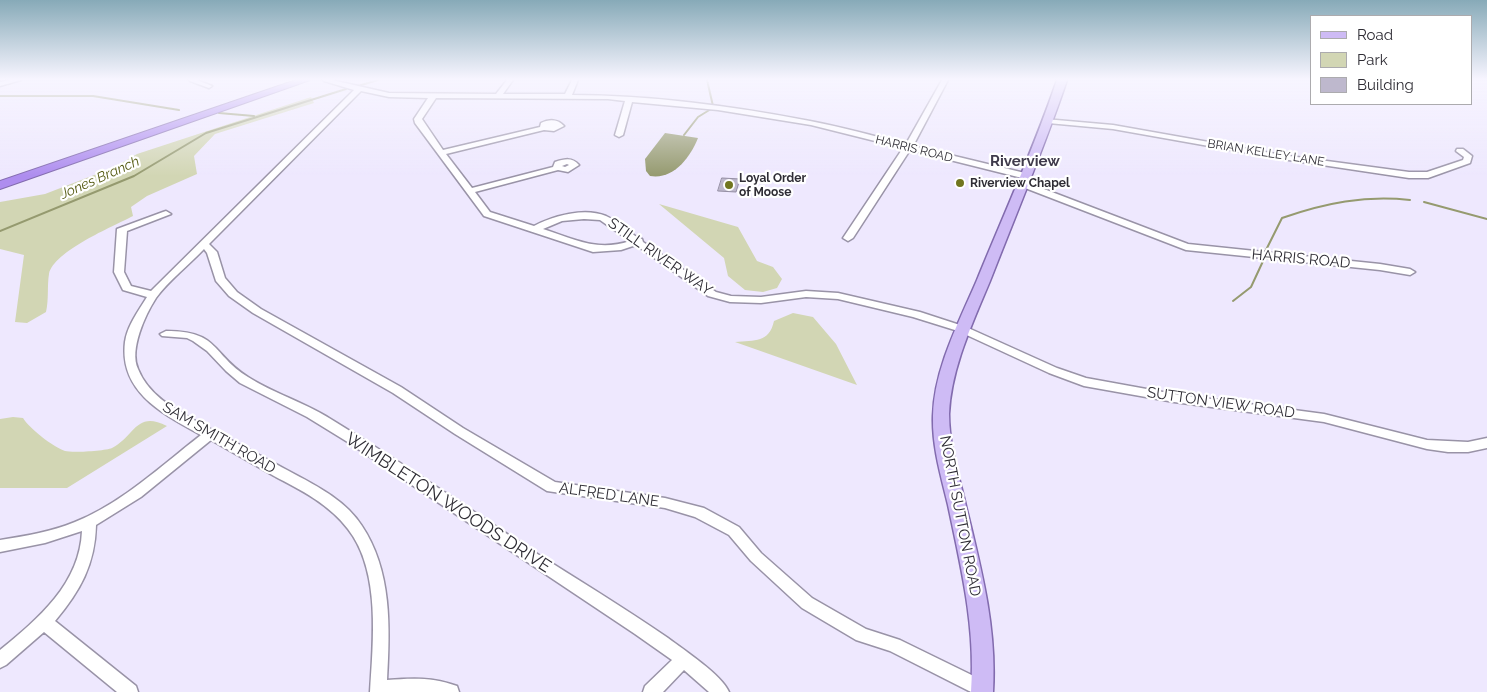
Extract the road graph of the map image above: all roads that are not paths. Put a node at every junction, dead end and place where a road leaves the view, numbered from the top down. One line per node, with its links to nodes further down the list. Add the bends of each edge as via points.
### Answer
1 (197, 112): 16 (highway)
2 (205, 112): 18 (highway)
3 (336, 112): 24 (street, SAM SMITH ROAD)
4 (422, 112): 14 (street, via 418,118)
5 (625, 112): 11 (street)
6 (737, 112): 12 (street, HARRIS ROAD, via 791,119)
7 (927, 112): 12 (street)
8 (1051, 112): 9 (main road, NORTH SUTTON ROAD)
9 (1048, 121): 13 (street, BRIAN KELLEY LANE, via 1113,127 1409,175 1428,175 1468,161 1468,156); 17 (main road, NORTH SUTTON ROAD)
10 (544, 128): 14 (street)
11 (619, 135)
12 (908, 147): 17 (street, HARRIS ROAD); 22 (street)
13 (1460, 151)
14 (441, 153): 19 (street)
15 (558, 168): 19 (street)
16 (0, 177)
17 (1024, 180): 25 (street, HARRIS ROAD, via 1186,247); 27 (main road, NORTH SUTTON ROAD)
18 (0, 185)
19 (469, 191): 21 (street, via 486,214)
20 (166, 214): 26 (street, via 122,229 119,272 127,288)
21 (534, 230): 23 (street, via 593,249 621,247); 23 (street, STILL RIVER WAY, via 561,217 589,215 612,222)
22 (848, 238)
23 (639, 241): 27 (street, STILL RIVER WAY, via 712,294 728,300 761,302 805,293 823,293)
24 (204, 244): 26 (street, SAM SMITH ROAD); 36 (street, ALFRED LANE, via 212,252 220,279 241,300 397,390 552,486 666,503 699,512 734,531 807,603 862,635 894,646)
25 (1410, 272)
26 (153, 295): 29 (street, SAM SMITH ROAD, via 140,317 132,341 131,368 146,393 168,411)
27 (963, 330): 30 (street, SUTTON VIEW ROAD, via 1084,382 1345,422 1444,446 1471,447); 36 (main road, NORTH SUTTON ROAD, via 951,363 942,404 942,437 972,572 983,649)
28 (166, 334): 35 (street, WIMBLETON WOODS DRIVE, via 190,336 211,347 222,362 242,379 320,418 652,635)
29 (210, 434): 31 (street); 37 (street, SAM SMITH ROAD, via 317,493 356,529 368,553 380,597)
30 (1487, 443)
31 (89, 522): 32 (street, via 56,534); 33 (street, via 88,551 81,569 71,591)
32 (0, 546)
33 (44, 622): 34 (street); 38 (street)
34 (0, 660)
35 (683, 660): 40 (street); 41 (street, WIMBLETON WOODS DRIVE)
36 (982, 690)
37 (378, 691): 39 (street, via 420,685)
38 (130, 692)
39 (451, 692)
40 (651, 692)
41 (721, 692)

